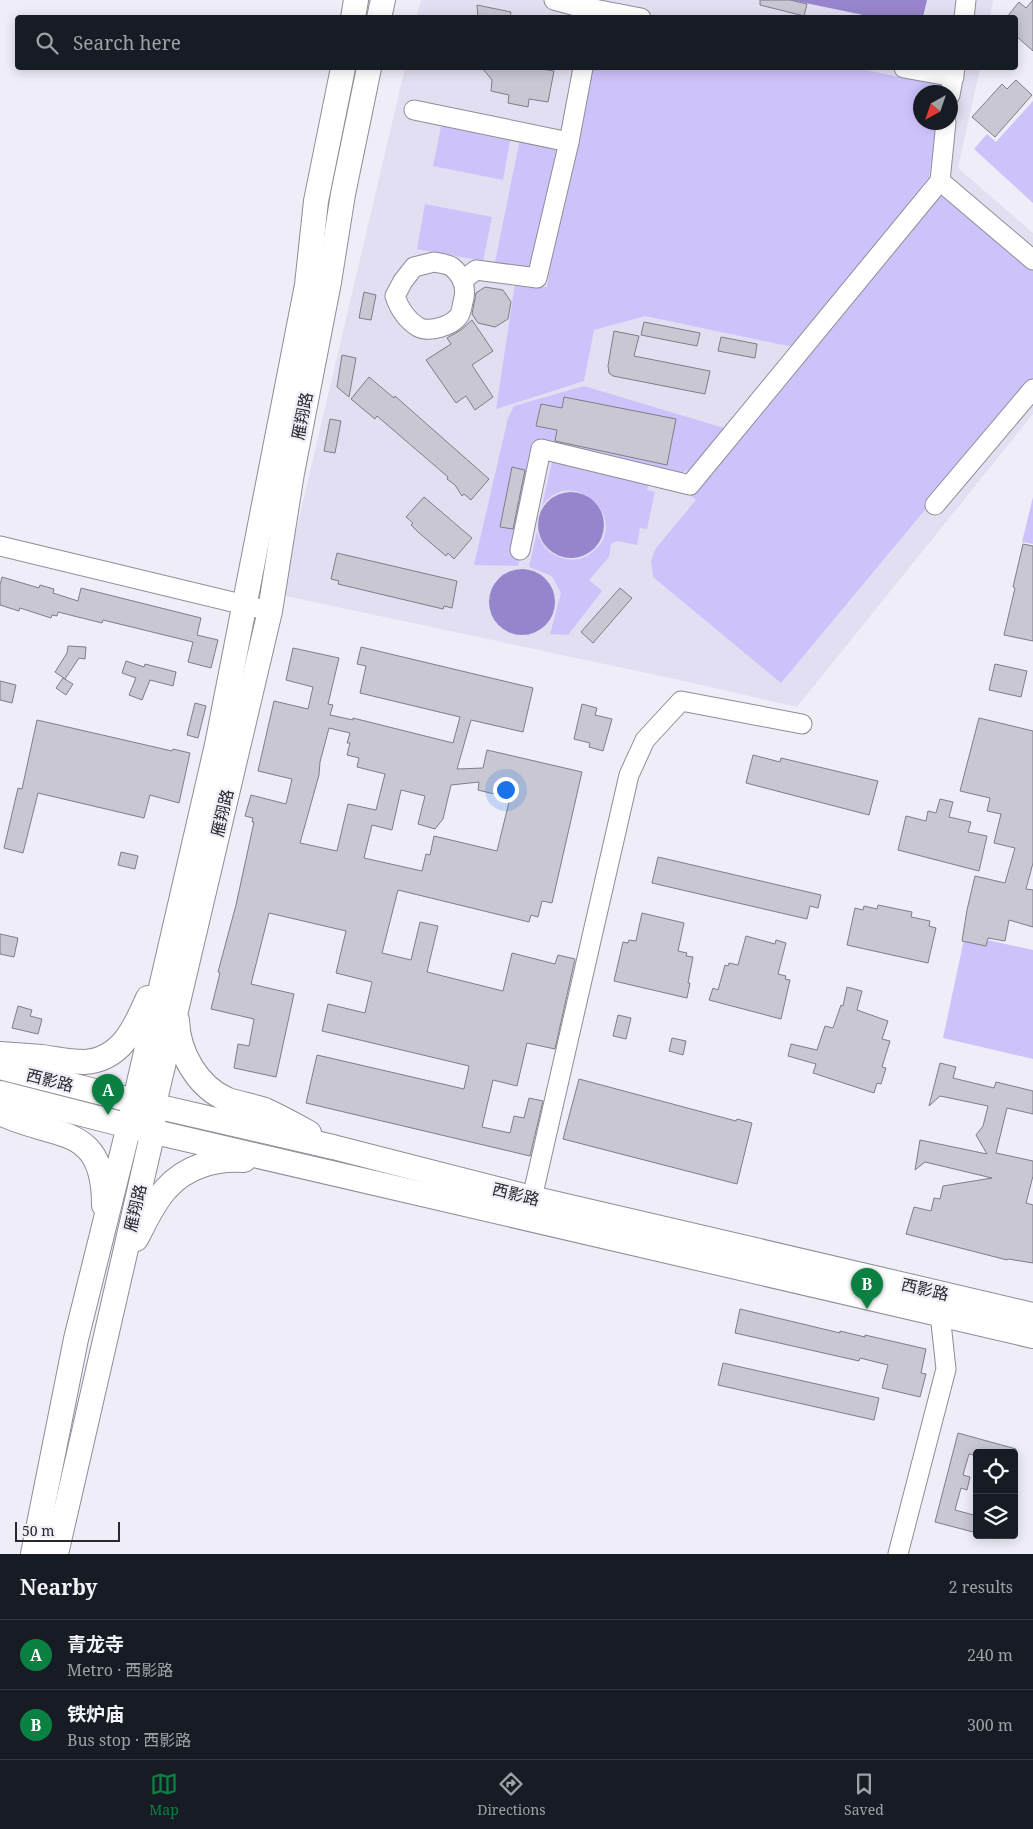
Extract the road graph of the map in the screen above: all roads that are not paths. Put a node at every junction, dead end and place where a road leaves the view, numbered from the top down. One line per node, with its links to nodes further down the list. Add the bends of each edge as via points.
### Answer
1 (356, 0): 6 (main road)
2 (383, 0): 7 (main road)
3 (554, 0): 5 (street)
4 (966, 0): 9 (street)
5 (593, 13): 8 (street)
6 (354, 15)
7 (380, 15)
8 (612, 15)
9 (964, 15)
10 (343, 70): 25 (main road, 雁翔路, via 316,201 307,285)
11 (369, 70): 26 (main road, 雁翔路, via 342,194)
12 (583, 70): 17 (street)
13 (912, 70): 14 (street)
14 (953, 80)
15 (414, 110): 17 (street)
16 (945, 130): 18 (street)
17 (568, 142): 20 (street, via 537,278 476,270)
18 (940, 181): 19 (street); 24 (street, via 690,485 541,449)
19 (1033, 260)
20 (463, 280)
21 (1033, 388): 22 (street)
22 (936, 505)
23 (0, 546): 25 (street)
24 (520, 550)
25 (246, 605): 26 (street); 28 (main road, 雁翔路)
26 (270, 611): 29 (main road, 雁翔路)
27 (802, 724): 39 (street, via 681,701 645,740 629,775)
28 (174, 934): 30 (main road, via 140,1016 129,1035 106,1058 83,1062); 33 (main road, 雁翔路)
29 (177, 1006): 33 (main road, 雁翔路); 37 (main road, via 181,1045 194,1071 210,1090 229,1100 263,1109)
30 (0, 1054)
31 (0, 1068): 33 (main road, 西影路)
32 (0, 1093): 35 (main road, 西影路)
33 (144, 1102): 35 (main road, 雁翔路); 36 (main road, 雁翔路); 37 (main road, 西影路)
34 (0, 1113): 40 (main road, via 68,1135 87,1148 98,1164 101,1178)
35 (129, 1126): 36 (main road, 西影路); 40 (main road, 雁翔路)
36 (153, 1132): 38 (main road, 西影路); 41 (main road, 雁翔路)
37 (333, 1146): 39 (main road, 西影路)
38 (288, 1163): 41 (main road, via 218,1161 204,1164 179,1178 157,1201); 42 (main road, 西影路)
39 (532, 1198): 43 (main road, 西影路)
40 (103, 1229): 45 (main road, 雁翔路, via 76,1339)
41 (122, 1267): 46 (main road, 雁翔路)
42 (940, 1314): 44 (main road, 西影路); 47 (street, via 946,1369)
43 (1033, 1315)
44 (1033, 1336)
45 (33, 1554)
46 (56, 1554)
47 (898, 1554)

